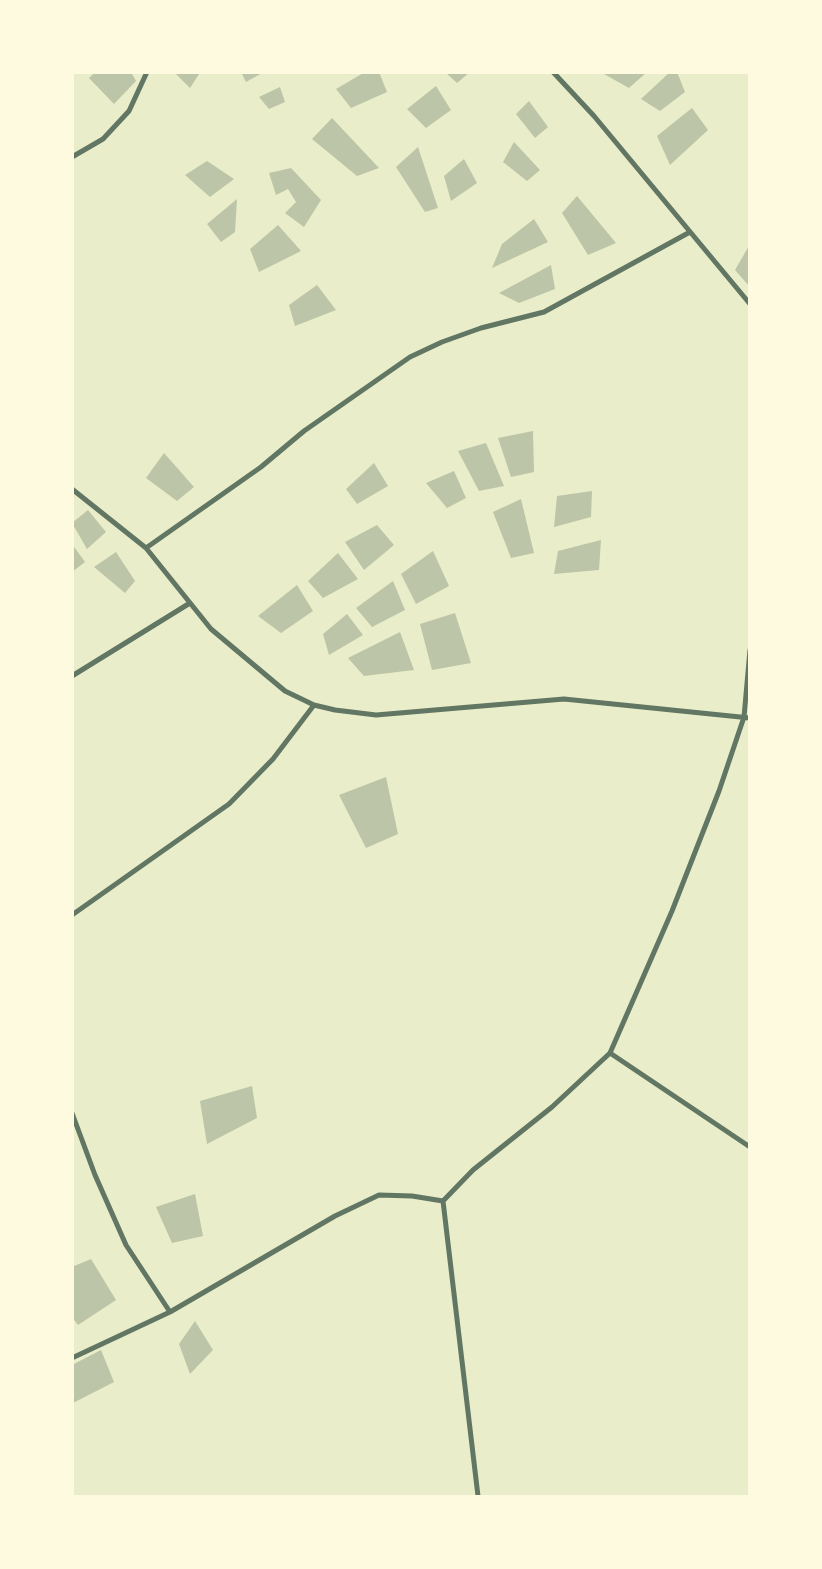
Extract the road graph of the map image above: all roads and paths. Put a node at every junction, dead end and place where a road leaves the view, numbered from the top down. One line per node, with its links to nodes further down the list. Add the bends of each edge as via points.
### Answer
1 (147, 72): 3 (street, via 129,111 103,139)
2 (553, 72): 4 (street, via 594,116)
3 (72, 157)
4 (690, 232): 5 (street); 7 (street, via 544,312 481,328 410,357)
5 (750, 304)
6 (72, 490): 7 (street)
7 (146, 548): 8 (street)
8 (190, 603): 10 (street); 11 (street, via 210,629 285,691)
9 (750, 650): 12 (street)
10 (72, 676)
11 (314, 705): 12 (street, via 376,715 564,699); 13 (street, via 273,759 229,804)
12 (747, 717): 14 (street, via 676,902)
13 (72, 915)
14 (610, 1053): 17 (street); 18 (street, via 552,1107 473,1170)
15 (72, 1113): 16 (street)
16 (75, 1131): 19 (street, via 126,1245)
17 (750, 1147)
18 (443, 1201): 19 (street, via 379,1195 335,1216); 21 (street)
19 (170, 1312): 20 (street)
20 (72, 1358)
21 (478, 1496)

